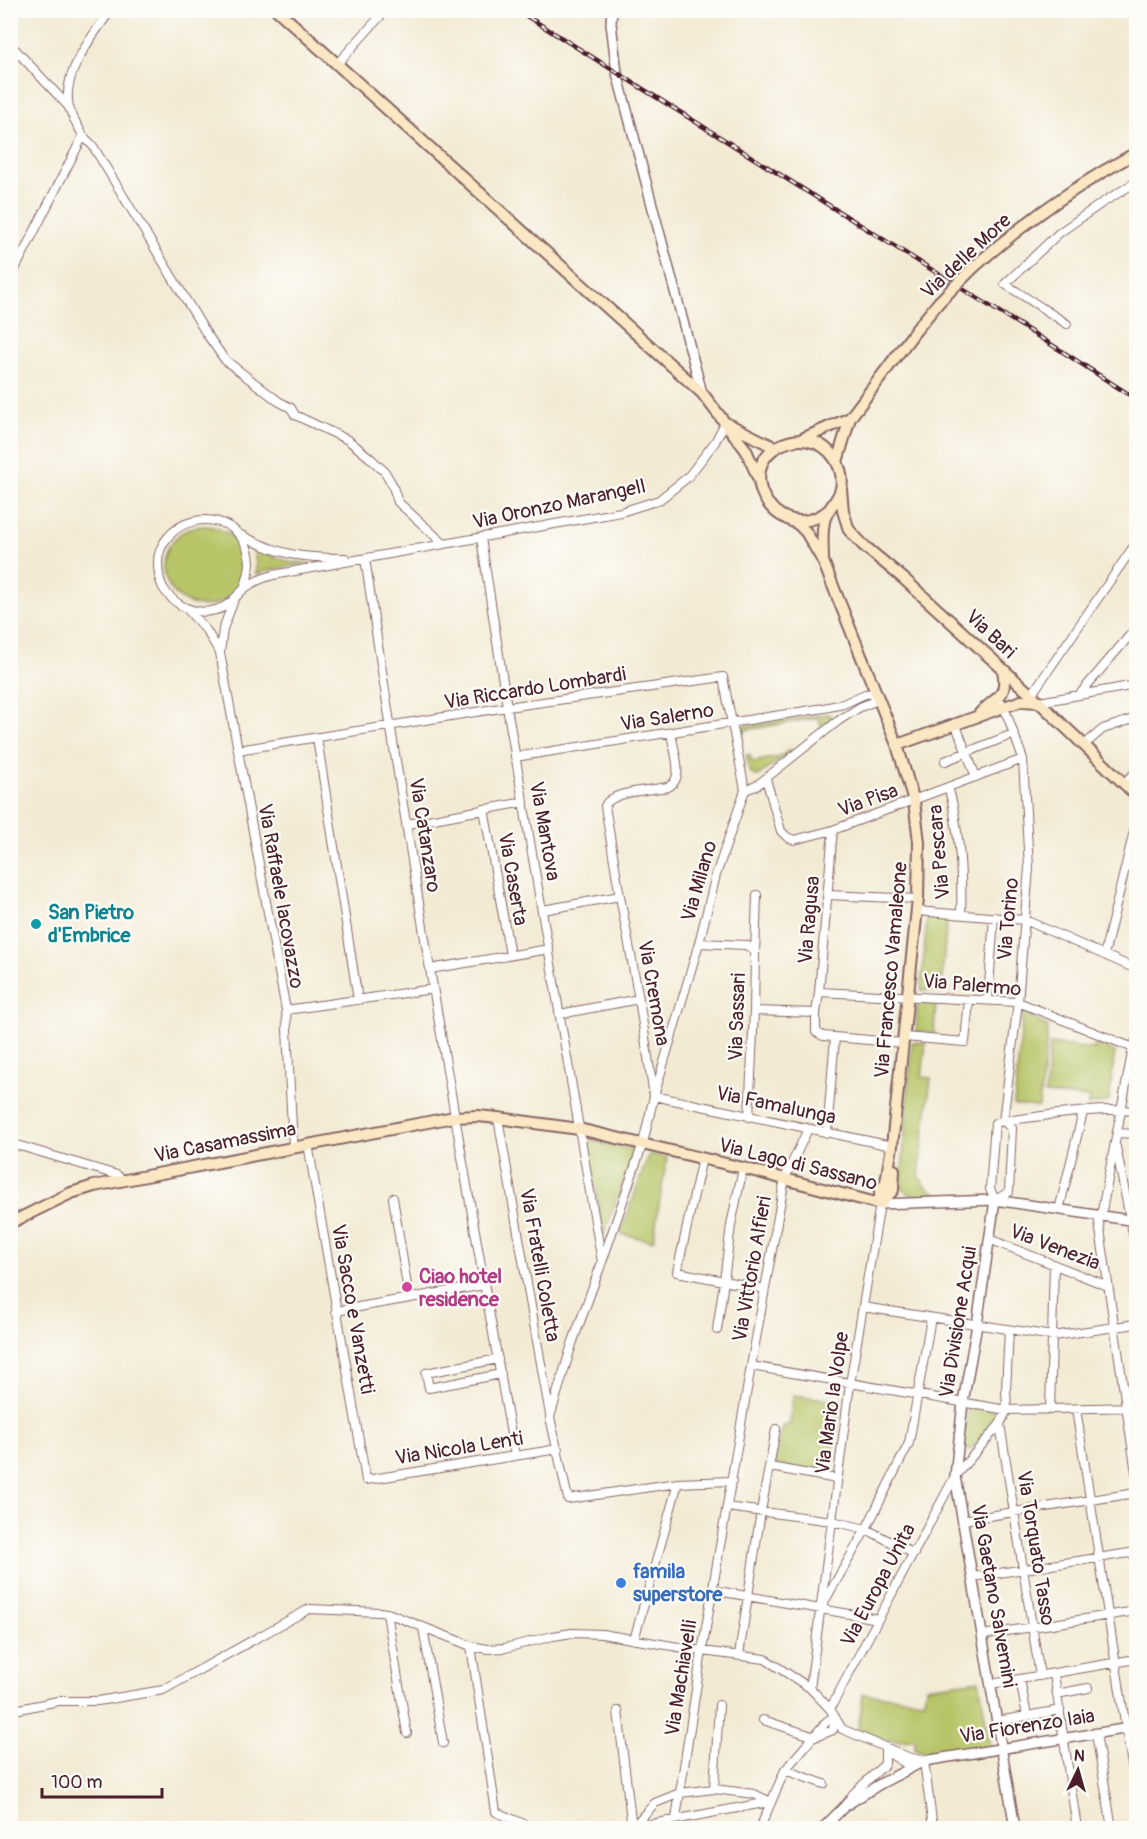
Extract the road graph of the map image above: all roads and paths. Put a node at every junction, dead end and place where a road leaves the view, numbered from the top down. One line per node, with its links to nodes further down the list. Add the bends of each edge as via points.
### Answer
1 (111, 10): 7 (street, via 72,75)
2 (277, 10): 6 (main road)
3 (386, 10): 6 (street)
4 (612, 10): 13 (street, via 610,23 617,73)
5 (10, 44): 7 (street)
6 (337, 64): 13 (main road)
7 (69, 107): 8 (street)
8 (83, 136): 11 (street); 26 (street, via 93,146 225,360 296,415 348,440 369,457 385,472 398,502)
9 (1137, 153): 14 (main road, Via delle More, bridge, via 1064,197 974,267 915,330)
10 (1137, 183): 12 (street, via 1059,232 1005,284)
11 (10, 279)
12 (1067, 324)
13 (702, 393): 15 (main road)
14 (850, 418): 16 (main road); 18 (main road)
15 (725, 423): 17 (main road); 19 (main road, via 746,450); 24 (street, Via Oronzo Marangell, via 688,477 659,500 621,512)
16 (802, 440): 17 (main road, via 788,441); 18 (main road, via 823,446)
17 (776, 448): 19 (main road, via 761,468)
18 (837, 462): 20 (main road)
19 (759, 480): 22 (main road, via 767,504)
20 (841, 489): 21 (main road); 34 (main road, Via Bari, via 849,530 862,545)
21 (830, 508): 22 (main road, via 812,520); 28 (main road, via 825,519)
22 (787, 519): 28 (main road, Via Francesco Vamaleone, via 806,532)
23 (237, 533): 27 (street, via 288,555); 29 (street, via 250,560); 31 (street, via 223,524 198,520 174,530 164,542 158,557 158,573 172,600)
24 (481, 538): 26 (street, Via Oronzo Marangell); 40 (street, Via Mantova)
25 (1137, 543): 38 (street)
26 (444, 544): 27 (street, Via Oronzo Marangell)
27 (365, 558): 29 (street, via 273,575); 46 (street, Via Catanzaro)
28 (822, 561): 36 (main road, Via Francesco Vamaleone)
29 (244, 589): 30 (street)
30 (234, 600): 31 (street, via 211,611); 33 (street, via 223,629)
31 (186, 608): 33 (street)
32 (1137, 628): 37 (street)
33 (220, 653): 52 (street, Via Raffaele Iacovazzo)
34 (1003, 669): 38 (main road, Via Bari); 39 (main road)
35 (1137, 685): 37 (street)
36 (876, 693): 41 (street, Via Salerno); 43 (street, via 873,702); 50 (main road, Via Francesco Vamaleone)
37 (1079, 695): 38 (street)
38 (1031, 696): 39 (main road); 39 (main road); 51 (main road, Via Bari)
39 (1006, 703): 44 (main road); 48 (street, Via Torino)
40 (507, 707): 45 (street, Via Riccardo Lombardi, via 723,677); 46 (street, Via Riccardo Lombardi); 54 (street, Via Mantova)
41 (824, 708): 43 (street, via 831,710); 45 (street, Via Salerno)
42 (1137, 718): 51 (street, via 1103,729)
43 (838, 721): 59 (street)
44 (955, 723): 50 (main road); 53 (street)
45 (732, 724): 47 (street, Via Salerno); 62 (street, Via Riccardo Lombardi)
46 (390, 727): 49 (street, Via Riccardo Lombardi); 68 (street, Via Catanzaro)
47 (670, 733): 54 (street, Via Salerno); 72 (street, Via Cremona, via 678,775 673,785 618,795 605,806)
48 (1013, 734): 53 (street); 55 (street, Via Torino)
49 (317, 738): 52 (street, Via Riccardo Lombardi); 89 (street)
50 (897, 745): 64 (main road, Via Francesco Vamaleone)
51 (1084, 745): 60 (main road, Via Bari)
52 (238, 750): 93 (street, Via Raffaele Iacovazzo)
53 (966, 753): 56 (street); 58 (street)
54 (515, 757): 65 (street, Via Mantova)
55 (1023, 759): 58 (street, Via Pisa); 77 (street, Via Torino, via 1029,868)
56 (945, 761)
57 (1137, 772): 60 (street)
58 (976, 777): 61 (street, Via Pisa)
59 (766, 778): 62 (street); 69 (street, Via Pisa, via 787,837 794,840)
60 (1124, 783): 63 (main road, Via Bari)
61 (948, 788): 64 (street, Via Pisa); 75 (street, Via Pescara, via 963,879)
62 (745, 790): 78 (street, Via Milano, via 716,875)
63 (1137, 795)
64 (914, 801): 69 (street, Via Pisa); 73 (main road, Via Francesco Vamaleone)
65 (524, 802): 66 (street); 74 (street, Via Mantova)
66 (484, 809): 68 (street); 81 (street, Via Caserta)
67 (1137, 823): 82 (street)
68 (407, 824): 83 (street, Via Catanzaro)
69 (833, 830): 71 (street, Via Ragusa)
70 (757, 895): 80 (street, Via Sassari)
71 (828, 895): 73 (street); 86 (street, Via Ragusa)
72 (620, 896): 74 (street); 88 (street, Via Cremona)
73 (917, 905): 75 (street); 87 (main road, Via Francesco Vamaleone)
74 (543, 910): 79 (street, Via Mantova)
75 (961, 914): 76 (street)
76 (994, 917): 77 (street); 91 (street)
77 (1025, 920): 82 (street); 92 (street, Via Torino)
78 (699, 943): 80 (street, Via Sassari, via 746,945); 100 (street, Via Milano)
79 (549, 948): 81 (street); 96 (street, Via Mantova)
80 (755, 954): 94 (street, Via Sassari)
81 (510, 955): 83 (street)
82 (1104, 955): 84 (street)
83 (430, 969): 85 (street, Via Catanzaro)
84 (1137, 969)
85 (433, 989): 89 (street); 104 (street, Via Catanzaro)
86 (819, 992): 87 (street, Via Palermo); 95 (street, Via Ragusa)
87 (908, 996): 90 (street, Via Palermo); 98 (main road, Via Francesco Vamaleone)
88 (639, 999): 96 (street); 100 (street, Via Cremona)
89 (357, 1000): 93 (street)
90 (969, 1000): 91 (street, Via Palermo); 98 (street, via 965,1042)
91 (988, 1000): 92 (street, Via Palermo)
92 (1018, 1002): 99 (street, Via Palermo); 107 (street, Via Torino)
93 (285, 1010): 118 (street, Via Raffaele Iacovazzo)
94 (754, 1011): 95 (street); 105 (street, Via Sassari)
95 (816, 1013): 97 (street, via 816,1032)
96 (560, 1014): 108 (street, Via Mantova)
97 (835, 1038): 98 (street); 110 (street)
98 (904, 1040): 117 (main road, Via Francesco Vamaleone)
99 (1136, 1046): 101 (street)
100 (654, 1096): 105 (street, Via Famalunga); 114 (street, Via Milano)
101 (1121, 1109): 102 (street); 103 (street); 111 (street)
102 (1137, 1111)
103 (1083, 1112): 107 (street); 130 (street)
104 (454, 1117): 106 (main road, Via Lago di Sassano); 116 (main road, Via Casamassima); 139 (street, Via Catanzaro)
105 (749, 1117): 109 (street, Via Famalunga)
106 (498, 1118): 108 (main road, Via Lago di Sassano); 163 (street, Via Fratelli Coletta)
107 (1004, 1121): 126 (street, via 995,1123 990,1189); 126 (street, via 1012,1128 1009,1192)
108 (579, 1129): 114 (main road, Via Lago di Sassano); 136 (street, Via Mantova)
109 (808, 1129): 110 (street, Via Famalunga); 121 (street, Via Vittorio Alfieri)
110 (827, 1133): 117 (street, Via Famalunga)
111 (1117, 1133): 112 (street); 115 (street)
112 (1137, 1134)
113 (10, 1143): 122 (street, via 117,1175)
114 (643, 1143): 119 (main road, Via Lago di Sassano); 136 (street, Via Milano)
115 (1115, 1143): 127 (street); 131 (street)
116 (308, 1144): 118 (main road, Via Casamassima); 144 (street, Via Sacco e Vanzetti)
117 (892, 1146): 123 (main road); 129 (main road)
118 (293, 1147): 122 (main road, Via Casamassima)
119 (702, 1158): 120 (main road, Via Lago di Sassano); 138 (street, via 677,1272)
120 (743, 1168): 121 (main road, Via Lago di Sassano); 138 (street)
121 (785, 1178): 129 (main road, Via Lago di Sassano); 141 (street, Via Vittorio Alfieri)
122 (124, 1181): 133 (main road, Via Casamassima, via 71,1193)
123 (893, 1190): 128 (street); 129 (main road)
124 (393, 1198): 142 (street)
125 (1137, 1199): 127 (street)
126 (995, 1200): 128 (street, Via Lago di Sassano); 130 (street, Via Lago di Sassano); 134 (street, Via Divisione Acqui)
127 (1127, 1200): 132 (street)
128 (910, 1203): 129 (street, Via Lago di Sassano)
129 (880, 1204): 143 (street, Via Mario la Volpe)
130 (1059, 1210): 131 (street, Via Lago di Sassano)
131 (1099, 1216): 132 (street, Via Lago di Sassano); 140 (street)
132 (1134, 1221): 135 (street)
133 (10, 1223)
134 (989, 1239): 137 (street, Via Venezia); 147 (street, Via Divisione Acqui)
135 (1137, 1249)
136 (602, 1262): 163 (street, Via Milano)
137 (1054, 1265): 140 (street, Via Venezia); 151 (street)
138 (724, 1281): 141 (street); 149 (street)
139 (484, 1285): 142 (street); 152 (street, Via Catanzaro)
140 (1108, 1286): 148 (street)
141 (765, 1289): 153 (street, Via Vittorio Alfieri)
142 (409, 1298): 144 (street)
143 (863, 1307): 145 (street); 155 (street, Via Mario la Volpe)
144 (336, 1311): 173 (street, Via Sacco e Vanzetti)
145 (931, 1318): 147 (street); 156 (street)
146 (1137, 1324): 148 (street)
147 (977, 1325): 150 (street); 157 (street, Via Divisione Acqui)
148 (1114, 1328): 151 (street); 158 (street)
149 (717, 1330)
150 (1010, 1330): 151 (street); 161 (street)
151 (1053, 1336): 162 (street)
152 (498, 1359): 154 (street, Via Catanzaro); 154 (street, via 426,1373 429,1388)
153 (751, 1366): 155 (street); 174 (street, Via Machiavelli)
154 (501, 1374): 168 (street, Via Catanzaro)
155 (850, 1384): 156 (street); 172 (street, Via Mario la Volpe)
156 (917, 1395): 157 (street); 183 (street, via 909,1443)
157 (963, 1402): 161 (street); 167 (street, Via Divisione Acqui)
158 (1126, 1407): 159 (street); 160 (street); 170 (street)
159 (1137, 1407)
160 (1076, 1409): 162 (street); 177 (street)
161 (1007, 1410): 162 (street); 164 (street, Via Europa Unita)
162 (1050, 1410)
163 (550, 1417): 166 (street, Via Fratelli Coletta)
164 (1000, 1424): 171 (street, Via Europa Unita); 180 (street, Via Torquato Tasso)
165 (776, 1429): 169 (street)
166 (558, 1449): 168 (street, Via Nicola Lenti); 175 (street, Via Fratelli Coletta, via 568,1499)
167 (957, 1449): 171 (street, Via Gaetano Salvemini)
168 (515, 1456): 173 (street, Via Nicola Lenti)
169 (770, 1467): 172 (street); 179 (street)
170 (1137, 1473)
171 (955, 1476): 181 (street, Via Gaetano Salvemini); 185 (street, Via Europa Unita)
172 (837, 1479): 182 (street, Via Mario la Volpe)
173 (366, 1480)
174 (732, 1481): 175 (street); 178 (street, Via Machiavelli)
175 (678, 1484): 199 (street)
176 (1137, 1493): 177 (street)
177 (1091, 1500): 180 (street); 186 (street)
178 (727, 1507): 179 (street); 189 (street, Via Machiavelli)
179 (761, 1511): 182 (street); 190 (street)
180 (1014, 1512): 181 (street); 187 (street, Via Torquato Tasso)
181 (963, 1520): 188 (street, Via Gaetano Salvemini)
182 (832, 1521): 183 (street); 191 (street, Via Mario la Volpe)
183 (866, 1529): 185 (street); 191 (street)
184 (1137, 1552): 186 (street)
185 (914, 1554): 195 (street, Via Europa Unita)
186 (1100, 1558): 187 (street); 194 (street)
187 (1023, 1569): 188 (street); 196 (street, Via Torquato Tasso)
188 (973, 1577): 198 (street, Via Gaetano Salvemini)
189 (712, 1590): 190 (street); 201 (street, Via Machiavelli)
190 (748, 1595): 191 (street); 202 (street)
191 (821, 1608): 195 (street); 209 (street, Via Mario la Volpe)
192 (1137, 1611): 194 (street)
193 (387, 1613): 197 (street); 214 (street, via 309,1609 163,1690 98,1701 58,1701); 222 (street)
194 (1108, 1616): 196 (street); 204 (street)
195 (878, 1619): 216 (street, Via Europa Unita)
196 (1032, 1627): 198 (street); 206 (street, Via Torquato Tasso)
197 (423, 1628): 200 (street); 226 (street)
198 (982, 1635): 208 (street, Via Gaetano Salvemini)
199 (634, 1640): 200 (street, via 572,1634 506,1648); 201 (street)
200 (471, 1646): 238 (street, via 496,1812)
201 (702, 1651): 202 (street); 234 (street, Via Machiavelli)
202 (739, 1655): 209 (street, via 765,1659)
203 (1137, 1659): 204 (street)
204 (1115, 1662): 205 (street); 221 (street)
205 (1054, 1674): 206 (street); 211 (street)
206 (1040, 1676): 207 (street)
207 (1020, 1679): 208 (street); 217 (street)
208 (991, 1684): 219 (street, Via Gaetano Salvemini)
209 (810, 1688): 216 (street)
210 (1088, 1688): 211 (street)
211 (1057, 1694): 213 (street)
212 (719, 1704): 233 (street)
213 (1060, 1710): 217 (street); 225 (street)
214 (10, 1711)
215 (618, 1711): 239 (street)
216 (832, 1713): 224 (street, Via Europa Unita); 227 (street, via 842,1729)
217 (1026, 1716): 219 (street)
218 (763, 1720): 224 (street)
219 (997, 1721): 228 (street, Via Gaetano Salvemini)
220 (1137, 1727): 221 (street, Via Fiorenzo Iaia)
221 (1126, 1729): 223 (street, Via Fiorenzo Iaia); 232 (street)
222 (407, 1733)
223 (1096, 1734): 225 (street, Via Fiorenzo Iaia); 245 (street)
224 (815, 1737): 230 (street, Via Europa Unita)
225 (1065, 1739): 228 (street, Via Fiorenzo Iaia); 244 (street)
226 (443, 1743)
227 (885, 1747): 229 (street); 236 (street, via 885,1764)
228 (1001, 1749): 229 (street, Via Fiorenzo Iaia); 243 (street, Via Gaetano Salvemini)
229 (924, 1761): 236 (street, Via Fiorenzo Iaia); 242 (street)
230 (785, 1770): 231 (street); 235 (street, Via Europa Unita)
231 (824, 1784)
232 (1137, 1787)
233 (714, 1789): 234 (street); 235 (street, via 754,1794)
234 (680, 1793): 237 (street, Via Machiavelli); 239 (street, via 654,1803)
235 (771, 1802): 237 (street); 240 (street, Via Europa Unita)
236 (845, 1806): 241 (street, Via Fiorenzo Iaia)
237 (676, 1818): 239 (street)
238 (528, 1828)
239 (631, 1828)
240 (760, 1828)
241 (823, 1828)
242 (933, 1828)
243 (1016, 1828)
244 (1077, 1828)
245 (1112, 1828)

